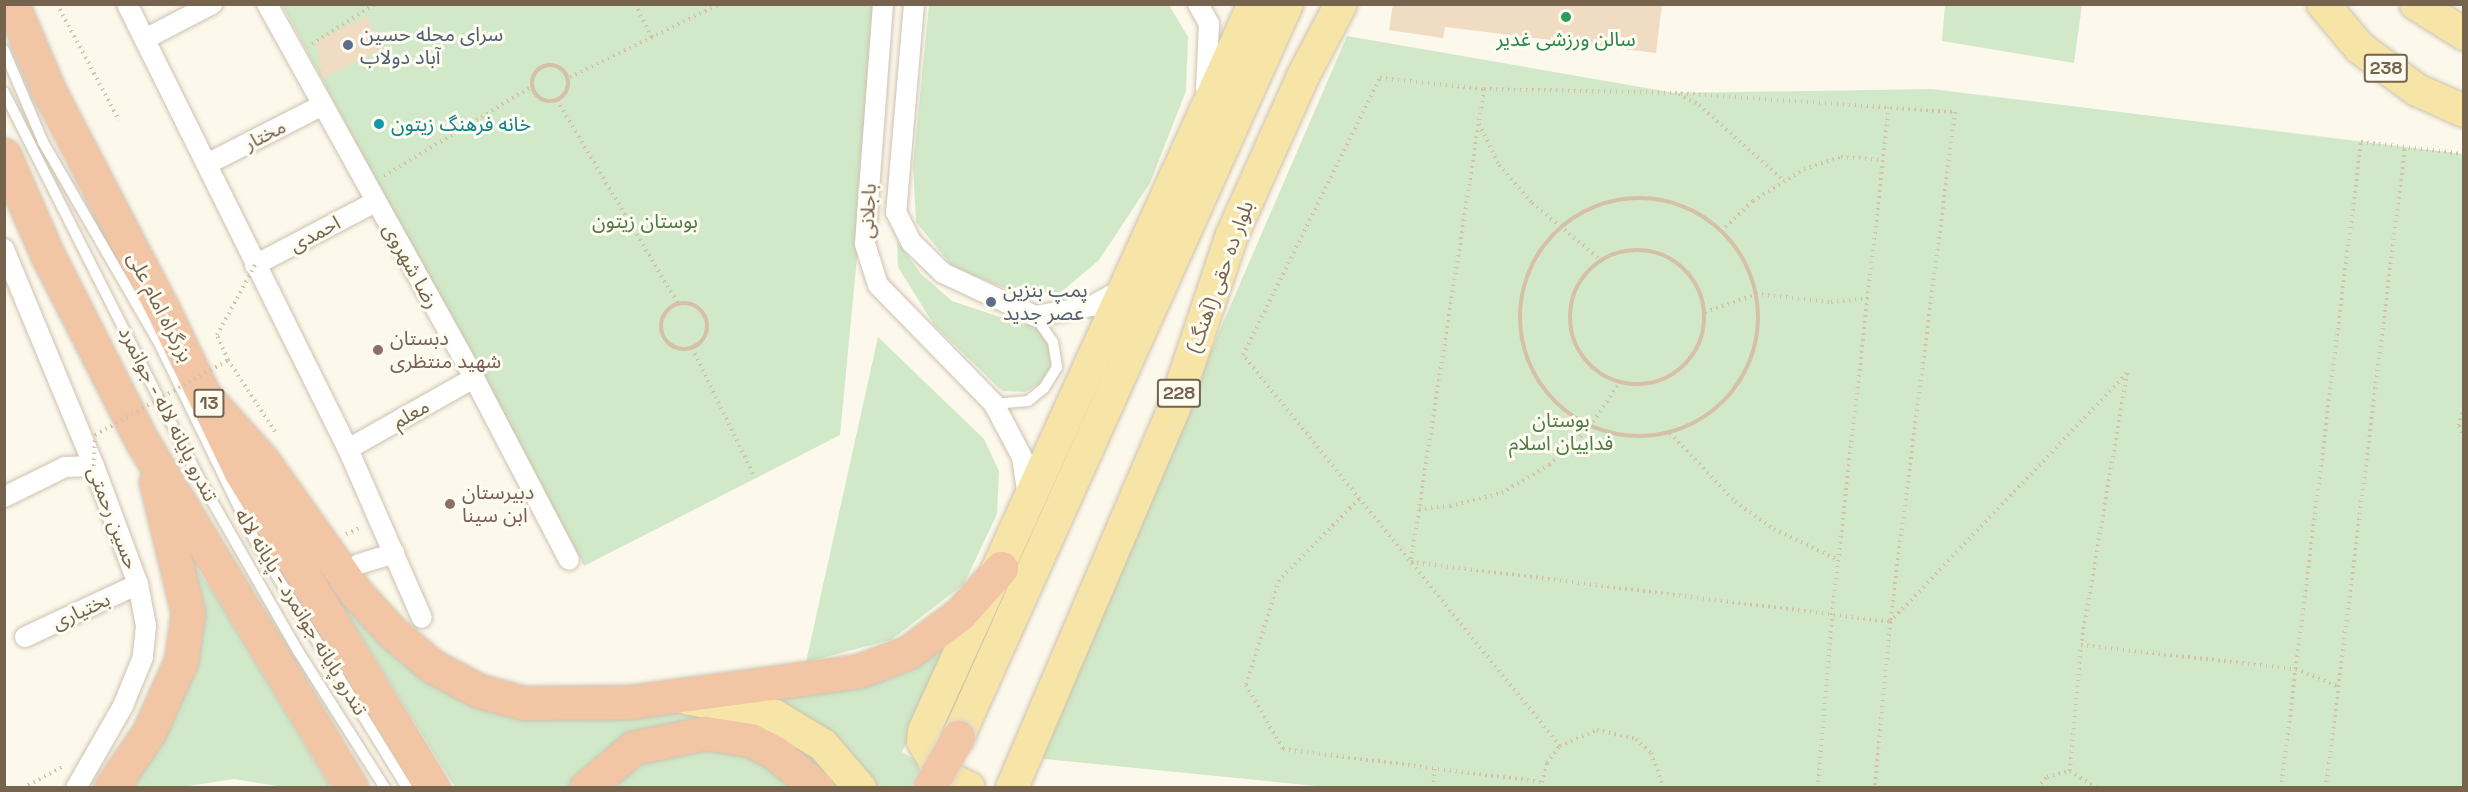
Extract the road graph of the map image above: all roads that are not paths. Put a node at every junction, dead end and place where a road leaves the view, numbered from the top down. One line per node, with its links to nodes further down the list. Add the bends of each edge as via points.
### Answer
1 (12, 4): 28 (highway, بزرگراه امام علی / 13, via 50,93)
2 (127, 4): 14 (street)
3 (212, 4): 14 (street)
4 (267, 4): 17 (street, رضا شهروی)
5 (883, 4): 29 (street, باجلانی, via 865,244 878,285)
6 (914, 4): 26 (street, باجلانی, via 896,212 912,243 943,273)
7 (1198, 4): 19 (street, via 1209,24)
8 (1254, 4): 19 (main road)
9 (1287, 4): 43 (main road)
10 (1341, 4): 44 (main road, بلوار ده حقی (آهنگ) / 228, via 1303,76 1232,235 1173,411)
11 (2323, 4): 18 (main road, 238, via 2360,48 2417,90)
12 (2416, 4): 13 (main road)
13 (2463, 34)
14 (145, 39): 21 (street)
15 (4, 50): 49 (lane, تندرو پایانه جوانمرد - پایانه لاله, via 43,141 160,345 254,539)
16 (4, 92): 48 (lane, تندرو پایانه لاله - جوانمرد, via 200,480 297,651)
17 (323, 105): 21 (street, مختار); 22 (street, رضا شهروی)
18 (2463, 111)
19 (1203, 115): 25 (main road)
20 (4, 155): 30 (highway, via 48,256)
21 (207, 164): 24 (street)
22 (371, 194): 24 (street, احمدی); 27 (street, رضا شهروی)
23 (5, 250): 32 (street, حسین رحمتی)
24 (249, 268): 31 (street)
25 (1124, 288): 26 (street, via 1092,306); 34 (main road)
26 (1035, 316): 29 (lane, via 1053,342 1057,367 1044,388 1028,401)
27 (474, 378): 31 (street, معلم); 36 (street, رضا شهروی)
28 (208, 400): 42 (highway, via 262,460 356,593 432,666 479,691 524,703 568,706); 50 (highway, بزرگراه امام علی / 13, via 240,471)
29 (994, 404): 34 (street, باجلانی, via 1022,458)
30 (142, 441): 46 (highway, via 162,497 188,614 181,661 149,732); 47 (highway)
31 (348, 449): 35 (street)
32 (94, 466): 33 (street, via 65,467); 39 (street, حسین رحمتی)
33 (4, 497)
34 (1028, 497): 38 (main road)
35 (394, 553): 37 (street); 40 (street)
36 (569, 560)
37 (359, 564)
38 (1001, 568): 42 (highway, via 960,614 909,652 859,671); 55 (main road, via 923,741 941,768)
39 (138, 584): 41 (street, بختیاری); 45 (street, حسین رحمتی, via 146,626 143,657 123,706)
40 (422, 618)
41 (25, 637)
42 (680, 697): 53 (main road, via 775,716 823,745)
43 (958, 737): 54 (highway, bridge)
44 (1006, 786)
45 (76, 788)
46 (111, 788)
47 (351, 788)
48 (385, 788)
49 (407, 788)
50 (433, 788)
51 (586, 788): 52 (highway, via 633,748 705,733 750,740 774,752)
52 (817, 788)
53 (860, 788)
54 (929, 788)
55 (969, 788)

